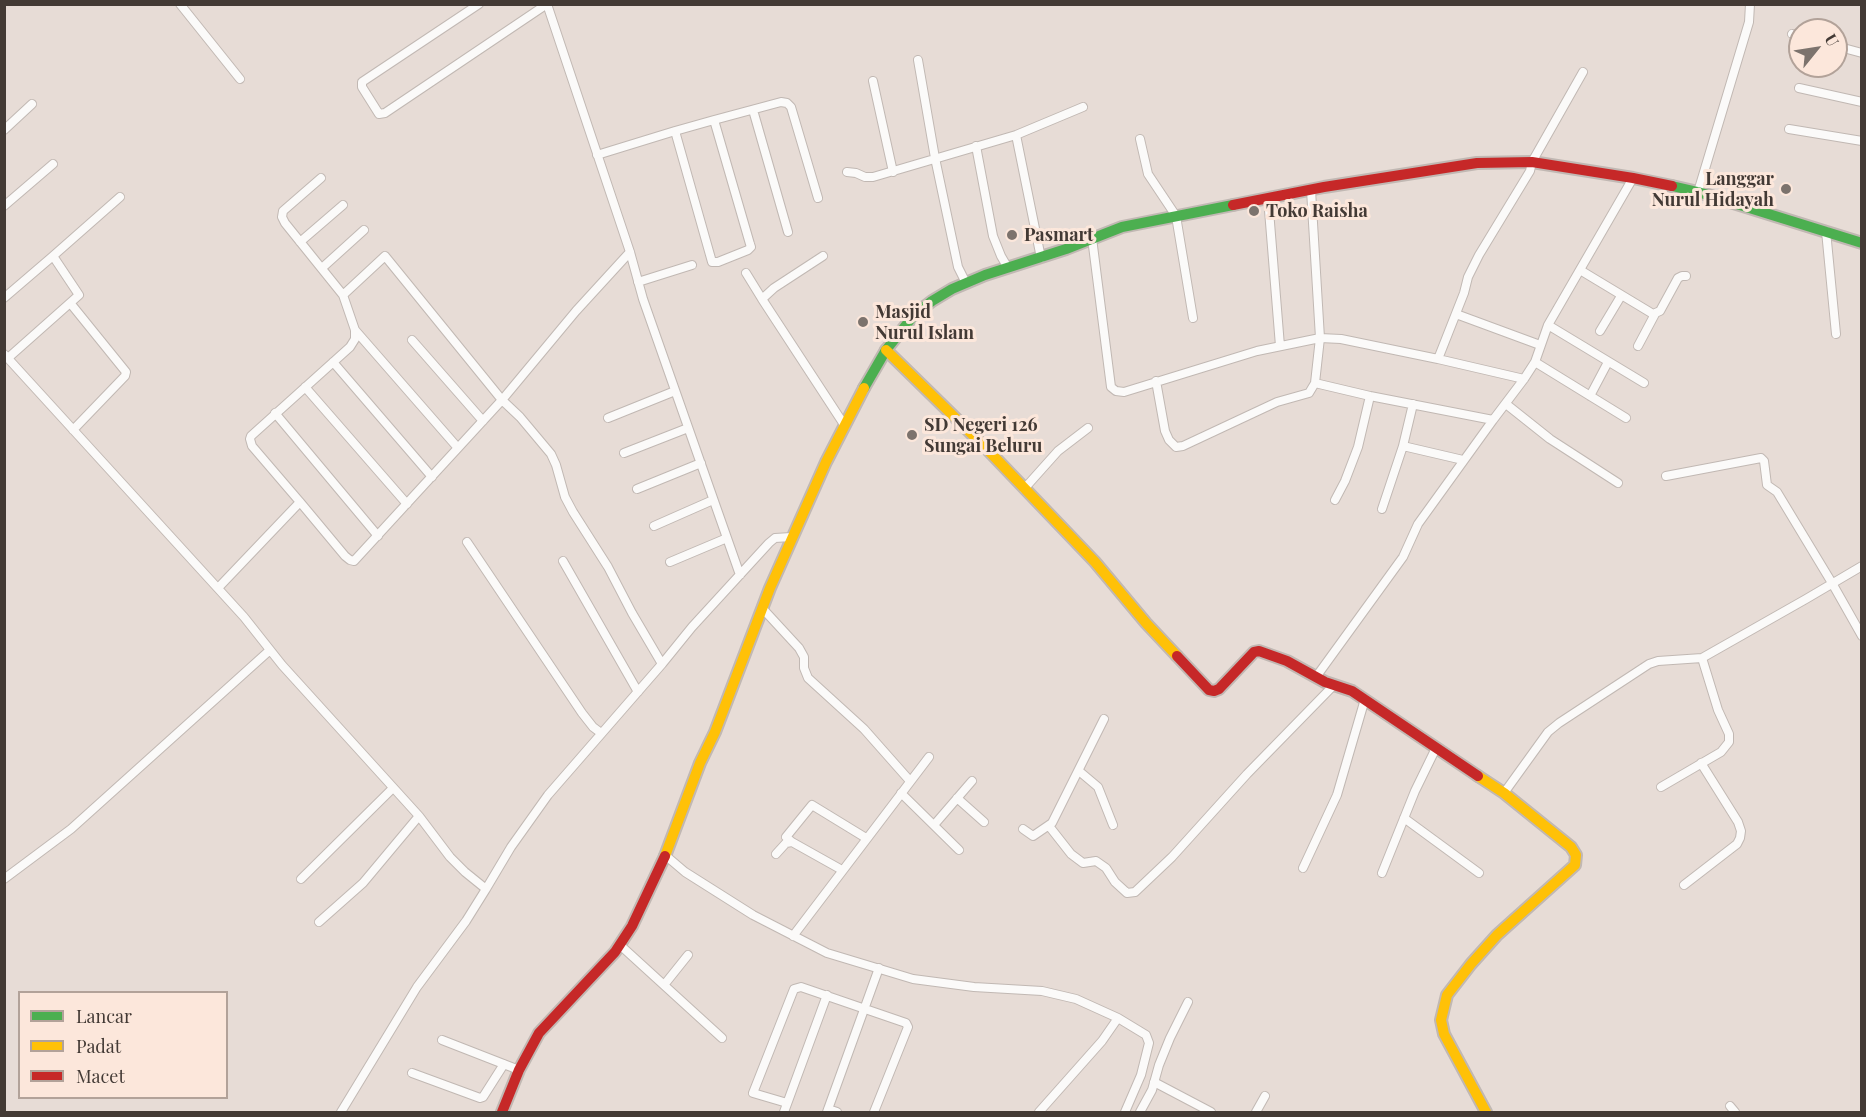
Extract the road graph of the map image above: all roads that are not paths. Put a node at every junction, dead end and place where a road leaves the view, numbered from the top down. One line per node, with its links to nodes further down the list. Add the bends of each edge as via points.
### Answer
1 (180, 4): 7 (street)
2 (479, 4): 3 (street, via 362,82 379,114)
3 (547, 4): 22 (street)
4 (1750, 4): 31 (street, via 1746,32)
5 (918, 60): 23 (street)
6 (1583, 72): 24 (street)
7 (240, 80)
8 (873, 81): 27 (street)
9 (1799, 88): 10 (street)
10 (1862, 102)
11 (32, 104): 16 (street)
12 (1083, 107): 18 (street)
13 (753, 110): 14 (street); 33 (street, via 781,102 791,107); 40 (street)
14 (714, 120): 17 (street); 17 (street, via 751,247 718,262 712,262)
15 (1789, 129): 20 (street)
16 (4, 130)
17 (675, 131): 22 (street)
18 (1016, 135): 21 (street); 47 (street)
19 (1140, 139): 37 (street, via 1148,174)
20 (1862, 141)
21 (976, 146): 23 (street); 50 (street, via 993,236)
22 (597, 155): 44 (street)
23 (935, 158): 27 (street); 55 (street, via 958,267)
24 (1533, 162): 29 (street); 30 (street, via 1477,163); 61 (street, via 1479,255)
25 (52, 164): 36 (street)
26 (847, 172): 27 (street, via 873,177)
27 (893, 172)
28 (321, 178): 42 (street, via 283,211 285,223)
29 (1633, 178): 31 (street); 51 (street)
30 (1311, 190): 34 (street); 68 (street)
31 (1698, 192): 39 (street)
32 (120, 197): 45 (street)
33 (818, 198)
34 (1268, 198): 37 (street); 71 (street)
35 (343, 205): 42 (street)
36 (4, 206)
37 (1176, 216): 41 (street, via 1122,227); 63 (street)
38 (364, 230): 49 (street)
39 (1826, 231): 43 (street); 67 (street)
40 (788, 232)
41 (1092, 238): 47 (street); 80 (street, via 1111,387 1124,392)
42 (300, 242): 49 (street)
43 (1862, 243)
44 (630, 252): 54 (street); 87 (street)
45 (53, 256): 58 (street); 60 (street, via 79,293)
46 (823, 256): 59 (street)
47 (1041, 258): 50 (street)
48 (692, 265): 54 (street)
49 (322, 268): 56 (street)
50 (1008, 268): 55 (street)
51 (1580, 270): 57 (street); 64 (street)
52 (746, 273): 59 (street)
53 (1686, 276): 62 (street, via 1678,278)
54 (638, 282): 84 (street)
55 (966, 283): 73 (street, via 914,315)
56 (343, 294): 65 (street); 87 (street, via 385,256)
57 (1621, 296): 62 (street); 66 (street)
58 (4, 298)
59 (762, 299): 95 (street)
60 (71, 304): 74 (street); 98 (street, via 126,372)
61 (1456, 314): 70 (street); 75 (street)
62 (1656, 314): 72 (street)
63 (1193, 318)
64 (1548, 325): 70 (street); 78 (street)
65 (355, 330): 76 (street, via 350,347); 100 (street)
66 (1600, 331)
67 (1836, 334)
68 (1320, 338): 71 (street); 75 (street); 81 (street)
69 (412, 340): 94 (street)
70 (1540, 345): 77 (street)
71 (1280, 346): 80 (street)
72 (1638, 346)
73 (886, 350): 95 (street); 108 (street)
74 (6, 356): 98 (street)
75 (1438, 359): 79 (street)
76 (333, 362): 83 (street); 105 (street)
77 (1535, 362): 79 (street); 86 (street)
78 (1608, 362): 82 (street); 86 (street)
79 (1524, 379): 89 (street)
80 (1156, 381): 81 (street, via 1165,431 1176,447 1277,402 1309,393)
81 (1315, 383): 85 (street)
82 (1644, 384)
83 (305, 387): 90 (street); 112 (street)
84 (675, 391): 91 (street); 96 (street)
85 (1370, 396): 88 (street); 110 (street, via 1358,447)
86 (1590, 396): 92 (street)
87 (502, 400): 94 (street); 129 (street, via 551,454 565,497)
88 (1413, 404): 93 (street); 99 (street)
89 (1506, 404): 93 (street); 106 (street, via 1550,439)
90 (275, 413): 111 (street, via 250,439); 115 (street)
91 (608, 418)
92 (1626, 418)
93 (1493, 420): 102 (street)
94 (483, 421): 100 (street)
95 (844, 426): 116 (street)
96 (688, 428): 101 (street); 103 (street)
97 (1088, 428): 108 (street, via 1058,451)
98 (74, 430): 124 (street)
99 (1403, 446): 102 (street); 113 (street)
100 (458, 448): 105 (street)
101 (624, 453)
102 (1463, 460): 130 (street, via 1418,524 1403,557)
103 (701, 464): 107 (street); 109 (street)
104 (1666, 476): 123 (street, via 1761,458 1767,485 1777,492)
105 (432, 477): 112 (street)
106 (1618, 483)
107 (638, 489)
108 (1023, 489): 130 (street, via 1095,562 1209,690 1219,689 1251,654 1260,651)
109 (713, 500): 114 (street); 117 (street)
110 (1335, 500)
111 (300, 502): 115 (street, via 350,560 354,561); 124 (street)
112 (408, 504): 115 (street)
113 (1382, 509)
114 (654, 526)
115 (378, 536)
116 (791, 537): 122 (street, via 775,538); 125 (street)
117 (727, 538): 120 (street); 122 (street)
118 (467, 542): 135 (street, via 582,713)
119 (563, 561): 132 (street)
120 (670, 562)
121 (1862, 566): 123 (street)
122 (740, 575): 129 (street)
123 (1832, 583): 126 (street); 128 (street)
124 (218, 588): 127 (street)
125 (763, 609): 141 (street, via 799,648 808,678 864,729); 158 (street)
126 (1862, 636)
127 (270, 650): 143 (street); 163 (street, via 71,829)
128 (1702, 658): 138 (street, via 1729,742 1721,752); 145 (street, via 1648,664 1559,723 1548,732)
129 (662, 664): 132 (street)
130 (1316, 677): 131 (street)
131 (1333, 686): 133 (street); 152 (street, via 1135,892 1127,893 1096,861 1083,863 1071,854)
132 (638, 692): 135 (street)
133 (1365, 699): 136 (street); 159 (street, via 1337,795)
134 (1104, 719): 139 (street)
135 (602, 733): 166 (street, via 548,795)
136 (1436, 748): 145 (street); 148 (street)
137 (929, 757): 141 (street)
138 (1701, 763): 142 (street); 165 (street, via 1741,831 1737,844)
139 (1079, 771): 151 (street, via 1098,788); 152 (street)
140 (972, 780): 146 (street)
141 (910, 782): 144 (street)
142 (1662, 787)
143 (393, 788): 147 (street); 164 (street)
144 (901, 793): 150 (street); 154 (street)
145 (1504, 793): 195 (street, via 1571,847 1576,858 1575,865 1497,935 1447,995 1441,1020 1444,1034)
146 (957, 798): 149 (street); 150 (street)
147 (419, 816): 166 (street, via 450,857); 167 (street, via 363,883)
148 (1404, 818): 161 (street); 162 (street)
149 (984, 822)
150 (934, 825): 156 (street)
151 (1113, 825)
152 (1049, 826): 153 (street, via 1033,836)
153 (1023, 829)
154 (866, 838): 155 (street, via 812,805 786,837); 160 (street)
155 (792, 842): 157 (street); 160 (street)
156 (959, 850)
157 (776, 854)
158 (663, 862): 168 (street); 169 (street)
159 (1303, 868)
160 (842, 870): 168 (street)
161 (1382, 873)
162 (1479, 873)
163 (4, 879)
164 (301, 879)
165 (1684, 885)
166 (486, 889): 186 (street, via 417,987)
167 (319, 922)
168 (793, 936): 171 (street, via 827,953)
169 (620, 945): 172 (street); 180 (street, via 540,1033)
170 (688, 955): 172 (street)
171 (879, 968): 175 (street); 176 (street, via 913,979 1076,999)
172 (664, 985): 177 (street)
173 (827, 995): 175 (street); 184 (street); 184 (street, via 801,987 794,989 753,1093)
174 (1188, 1002): 182 (street)
175 (864, 1008): 185 (street); 189 (street, via 908,1027)
176 (1118, 1018): 190 (street); 191 (street, via 1146,1035 1149,1043)
177 (722, 1038)
178 (442, 1040): 179 (street)
179 (504, 1064): 180 (street); 181 (street, via 480,1098)
180 (519, 1070): 187 (street)
181 (412, 1073)
182 (1154, 1082): 192 (street); 193 (street)
183 (1265, 1096): 194 (street)
184 (786, 1110)
185 (828, 1111): 188 (street)
186 (341, 1113)
187 (502, 1113)
188 (837, 1113)
189 (874, 1113)
190 (1040, 1113)
191 (1125, 1113)
192 (1140, 1113)
193 (1211, 1113)
194 (1256, 1113)
195 (1486, 1113)

